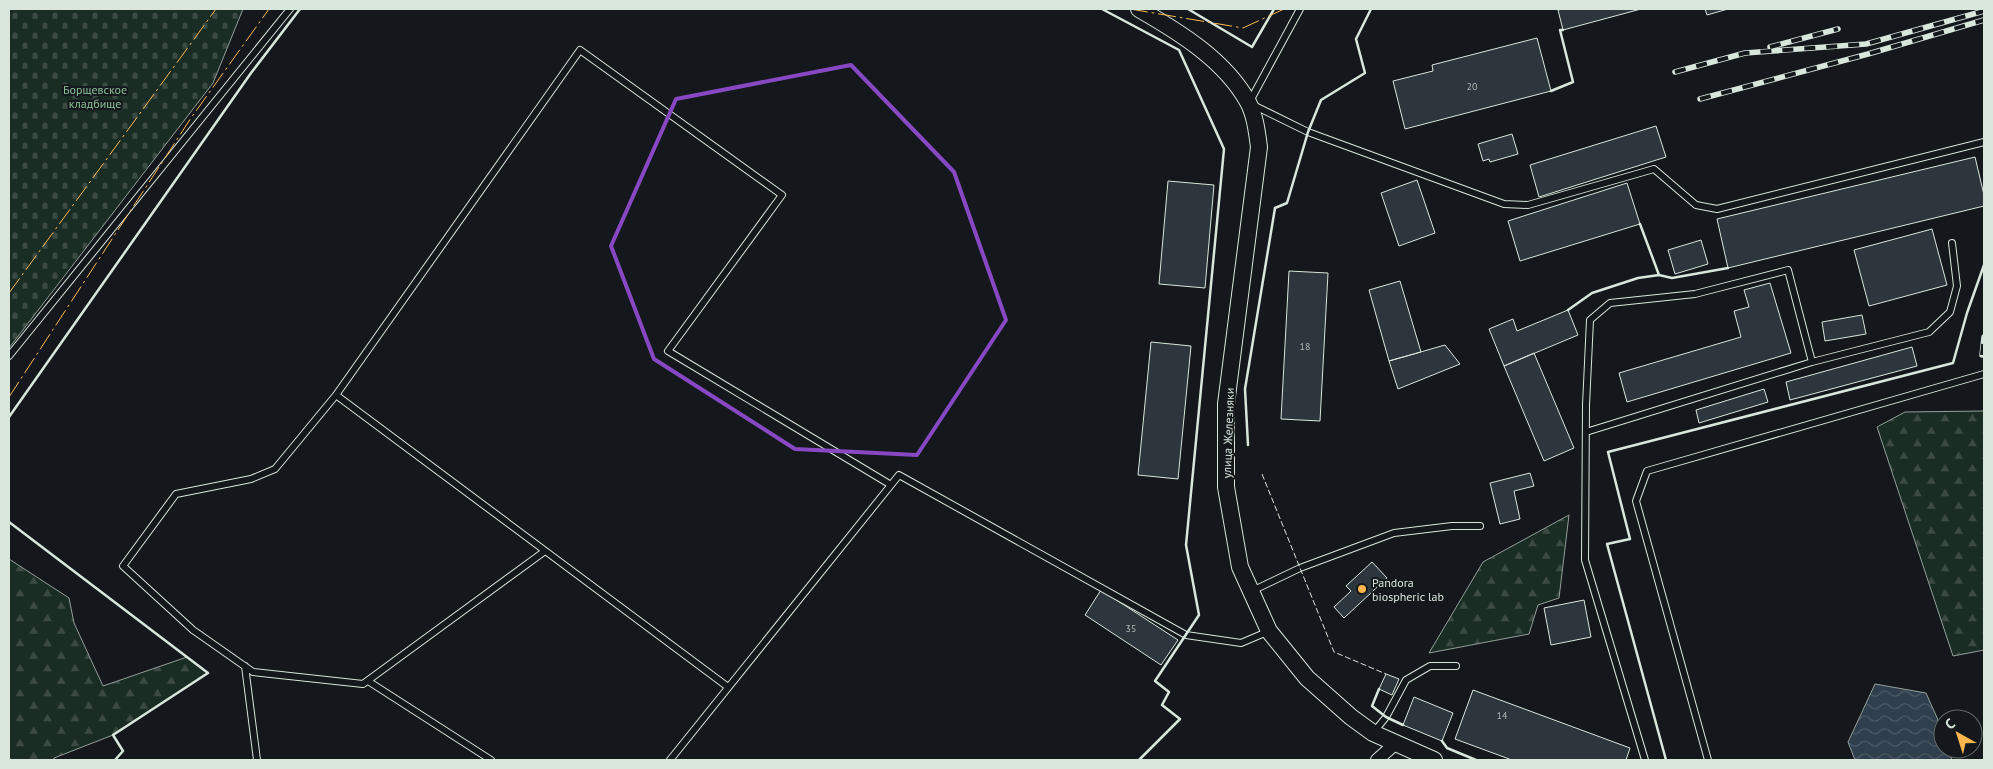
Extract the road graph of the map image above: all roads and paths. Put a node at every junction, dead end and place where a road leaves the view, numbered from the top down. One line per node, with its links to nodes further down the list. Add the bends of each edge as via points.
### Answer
1 (290, 9): 7 (lane)
2 (1139, 9): 4 (street, улица Железняки, via 1167,24 1208,55 1230,76)
3 (1300, 9): 4 (lane)
4 (1249, 103): 5 (lane, via 1308,132 1504,204 1528,205 1654,169 1696,206 1717,209); 15 (street, улица Железняки, via 1259,146 1226,404 1226,486 1240,567)
5 (1984, 142)
6 (1952, 243): 8 (lane, via 1957,286 1950,312 1929,332)
7 (9, 356)
8 (1812, 362): 11 (lane); 11 (lane, via 1788,270 1695,294 1610,303 1590,320)
9 (1984, 374): 29 (lane, via 1647,470 1636,501)
10 (336, 395): 12 (lane, via 580,50 782,195 668,351); 14 (lane); 17 (lane, via 275,469 251,479 176,494 123,566 193,630)
11 (1586, 432): 28 (lane, via 1585,560)
12 (891, 485): 16 (lane, via 900,475 1186,636 1241,643); 20 (lane)
13 (1480, 526): 15 (lane, via 1394,533 1300,568)
14 (545, 551): 19 (lane); 20 (lane)
15 (1250, 591): 16 (street, улица Железняки)
16 (1269, 631): 21 (street, улица Железняки, via 1307,678)
17 (245, 666): 19 (lane, via 253,672 363,684); 23 (lane)
18 (1456, 666): 21 (lane, via 1430,666 1406,680 1386,717)
19 (368, 680): 24 (lane)
20 (728, 687): 25 (lane)
21 (1373, 733): 22 (street, улица Железняки)
22 (1396, 743): 26 (street); 27 (street, улица Железняки)
23 (257, 760)
24 (491, 760)
25 (670, 760)
26 (1377, 760)
27 (1434, 760)
28 (1645, 760)
29 (1708, 760)

